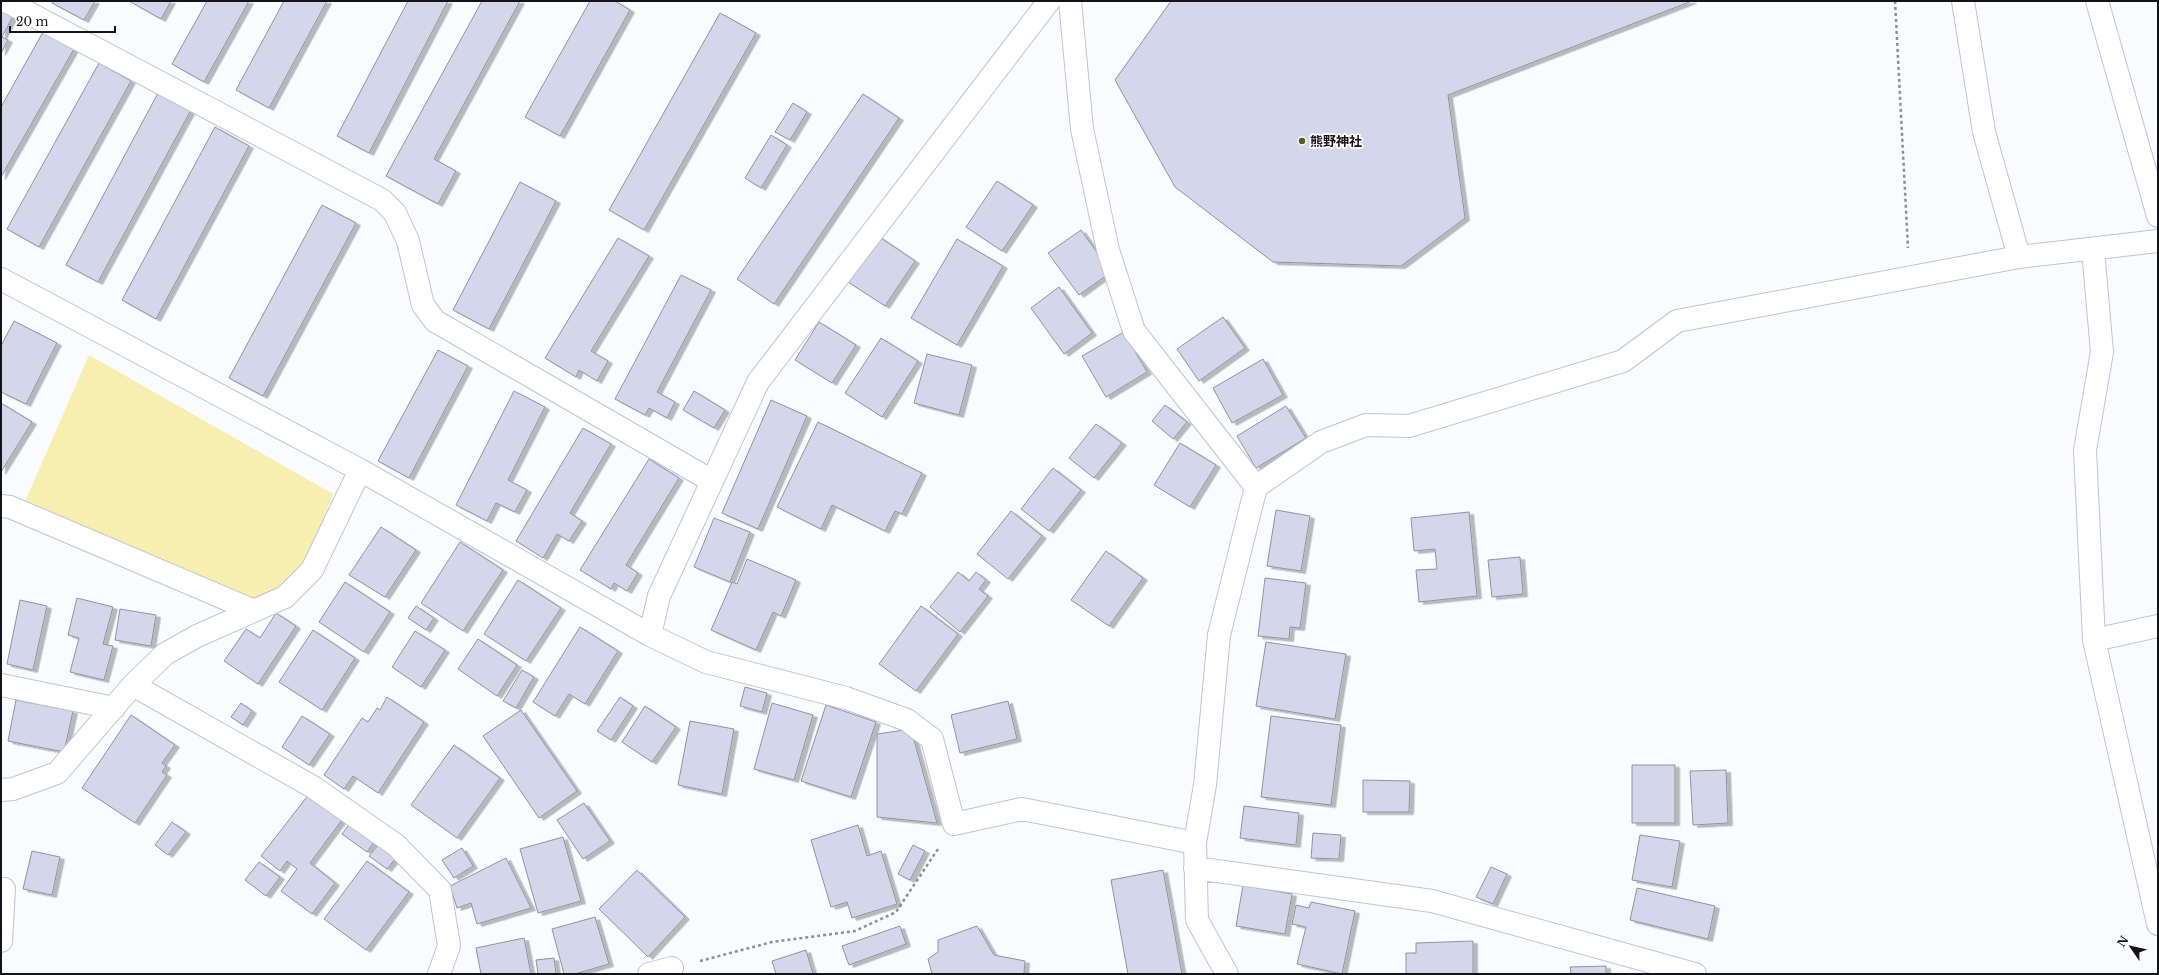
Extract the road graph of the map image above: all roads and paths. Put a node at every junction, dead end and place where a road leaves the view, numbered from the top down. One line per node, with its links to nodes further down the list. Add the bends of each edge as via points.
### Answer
1 (6, 1): 14 (street, via 382,200 395,213 408,240 423,305 435,321)
2 (1049, 1): 14 (street, via 758,382)
3 (1070, 1): 15 (street, via 1082,129 1108,250 1134,331)
4 (1894, 1): 11 (path)
5 (1963, 1): 10 (street, via 1984,132)
6 (2097, 1): 7 (street)
7 (2158, 216)
8 (2158, 241): 9 (street)
9 (2093, 250): 10 (street); 20 (street, via 2102,352 2085,450)
10 (2019, 257): 11 (street)
11 (1910, 278): 15 (street, via 1677,321 1623,361 1409,426 1366,425 1321,442)
12 (1, 279): 13 (street)
13 (360, 470): 17 (street, via 312,570 285,598); 19 (street)
14 (712, 481): 19 (street, via 659,596)
15 (1256, 487): 26 (street, via 1219,635 1205,785)
16 (1, 506): 17 (street, via 10,507)
17 (252, 610): 21 (street, via 165,654)
18 (2158, 626): 20 (street)
19 (650, 635): 25 (street, via 706,662 846,698 907,720 932,739)
20 (2094, 640): 29 (street)
21 (133, 685): 23 (street); 32 (street, via 314,787 396,845 440,890 449,946)
22 (1, 686): 23 (street)
23 (114, 708): 24 (street, via 57,773 13,789)
24 (1, 790)
25 (954, 824): 26 (street, via 1022,809); 31 (path, via 896,912 856,931 772,942)
26 (1194, 843): 27 (street)
27 (1195, 868): 34 (street, via 1197,920); 35 (street, via 1432,901)
28 (4, 889): 30 (street)
29 (2158, 924)
30 (1, 941)
31 (672, 968): 33 (street)
32 (439, 974)
33 (649, 974)
34 (1227, 974)
35 (1695, 974)

